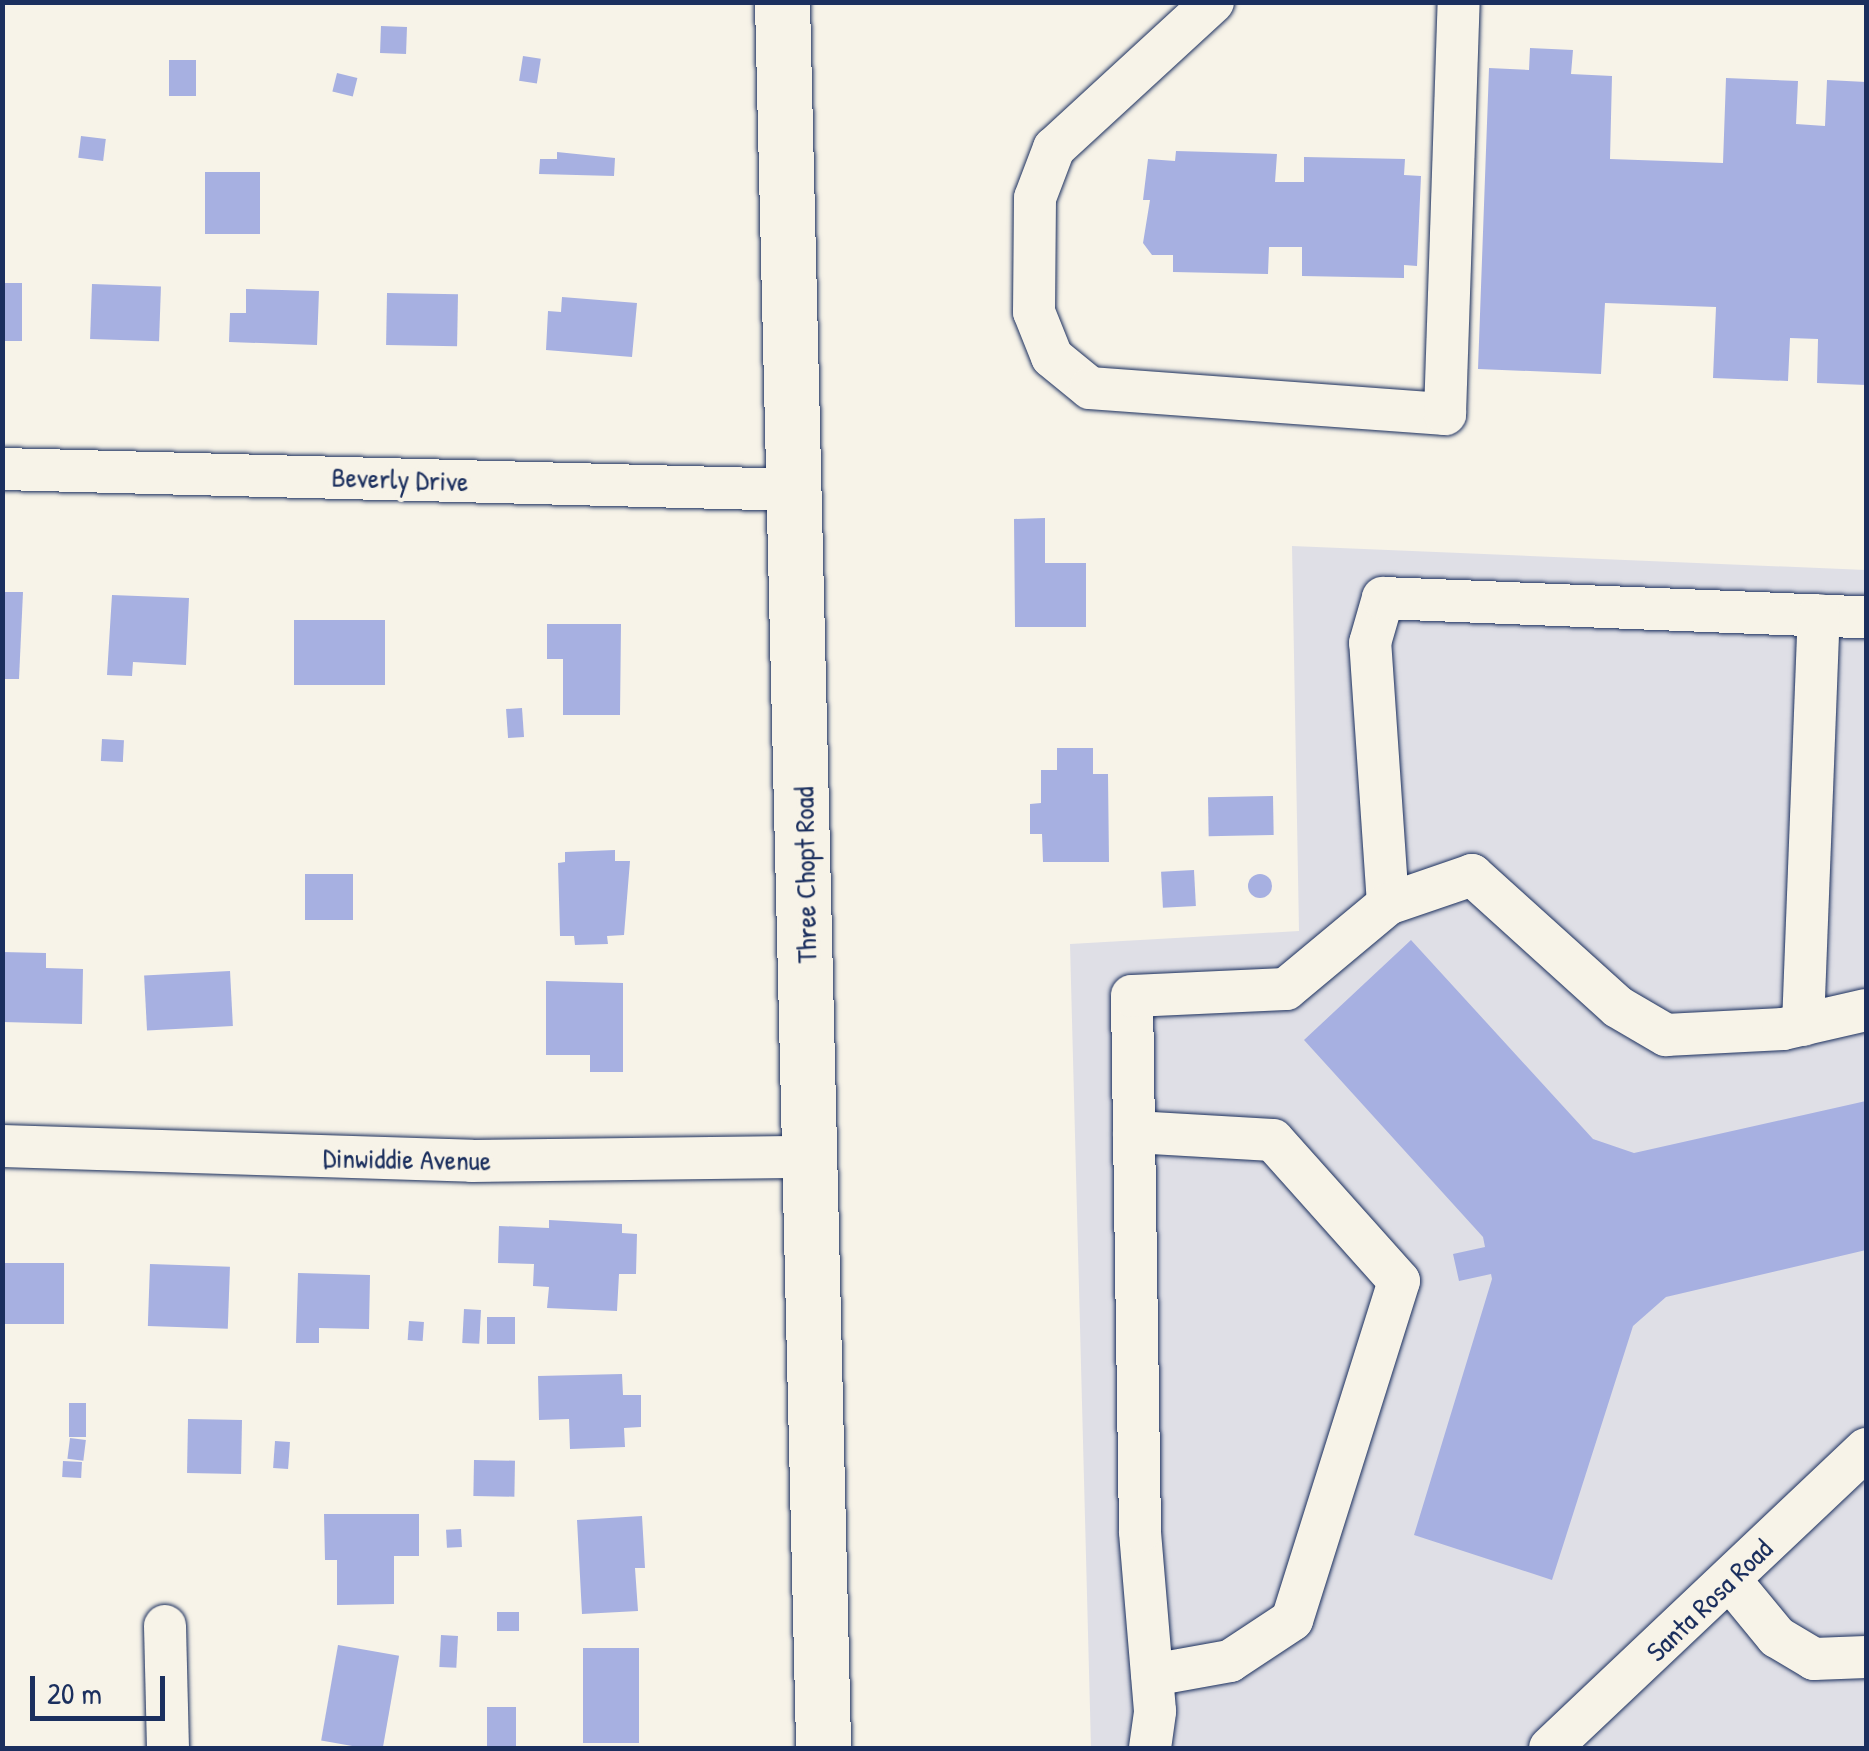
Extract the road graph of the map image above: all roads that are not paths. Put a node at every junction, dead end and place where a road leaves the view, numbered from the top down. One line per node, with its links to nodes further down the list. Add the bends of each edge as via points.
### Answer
1 (782, 2): 5 (main road, Three Chopt Road)
2 (1214, 2): 3 (street, via 1054,148 1035,198 1034,312 1052,357 1090,388 1446,414)
3 (1458, 2)
4 (2, 469): 5 (street, Beverly Drive)
5 (797, 490): 13 (main road, Three Chopt Road)
6 (1819, 614): 7 (street); 8 (street, via 1383,598 1370,644); 10 (street)
7 (1866, 616)
8 (1388, 904): 10 (street, via 1472,874 1618,1008 1666,1035); 11 (street, via 1286,989 1132,996)
9 (1866, 1010): 10 (street)
10 (1803, 1025)
11 (1134, 1132): 18 (street, via 1140,1531); 18 (street, via 1273,1140 1399,1281 1292,1620 1230,1661)
12 (2, 1146): 13 (street, Dinwiddie Avenue, via 454,1160)
13 (812, 1158): 20 (main road, Three Chopt Road)
14 (1866, 1449): 15 (street, Santa Rosa Road)
15 (1730, 1580): 17 (street, via 1777,1638 1814,1659); 22 (street, Santa Rosa Road)
16 (165, 1626): 19 (street)
17 (1866, 1657)
18 (1152, 1675): 21 (street)
19 (168, 1748)
20 (823, 1748)
21 (1150, 1748)
22 (1550, 1748)

